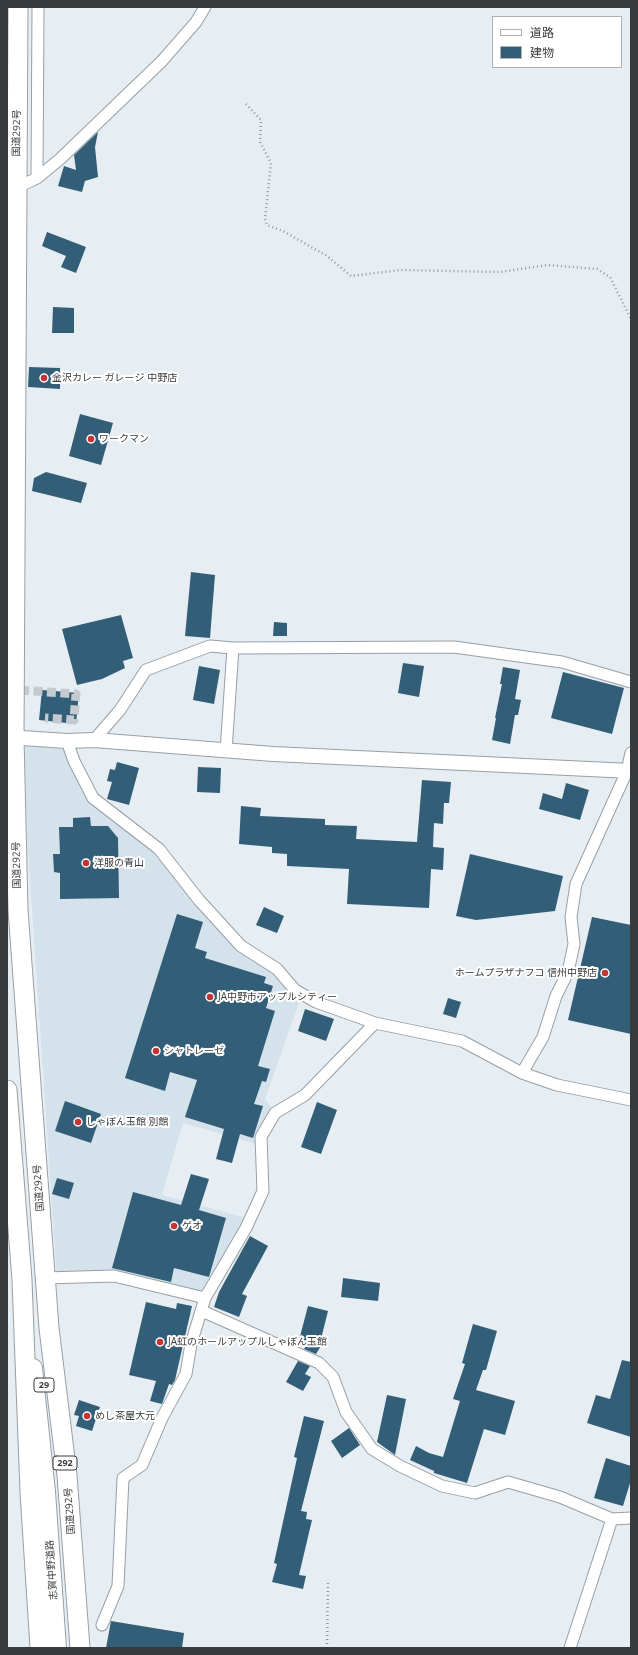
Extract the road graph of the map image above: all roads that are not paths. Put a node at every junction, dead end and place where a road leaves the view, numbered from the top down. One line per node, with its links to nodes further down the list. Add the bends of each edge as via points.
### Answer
1 (18, 7): 5 (highway, 国道292号 / 292)
2 (38, 7): 4 (street)
3 (205, 7): 4 (street, via 196,22 162,61)
4 (37, 178): 5 (street)
5 (16, 188): 8 (highway, 国道292号 / 292)
6 (233, 648): 7 (street, via 454,647 562,662); 9 (street, via 210,646 146,670 120,710); 11 (street)
7 (631, 682)
8 (10, 737): 10 (street); 18 (highway, 国道292号 / 292, via 18,910)
9 (94, 740): 10 (street); 11 (street)
10 (67, 741): 14 (street, via 93,798 159,849 199,900 241,946 278,969 295,990 316,1002)
11 (226, 751): 13 (street)
12 (631, 753): 13 (street)
13 (629, 771): 15 (street, via 576,884 570,917 574,944 568,972 556,996 543,1037)
14 (375, 1023): 15 (street, via 462,1041); 20 (street, via 305,1095 275,1113 261,1137 263,1191 246,1228)
15 (522, 1073): 17 (street, via 557,1085)
16 (7, 1090): 19 (highway)
17 (631, 1100)
18 (45, 1278): 20 (street, via 114,1276); 22 (main road, 29, via 43,1324); 28 (highway, 国道292号 / 292, via 67,1475)
19 (22, 1280): 22 (main road, 29); 26 (highway, via 30,1492)
20 (205, 1298): 21 (street)
21 (202, 1311): 24 (street, via 319,1363 333,1377 346,1412 372,1449 400,1466 442,1486 475,1493 508,1482 560,1497); 25 (street, via 191,1344 186,1374 162,1418 142,1465 123,1478 118,1586)
22 (46, 1492): 27 (main road, 志賀中野道路 / 29)
23 (631, 1518): 24 (street)
24 (612, 1519): 29 (street)
25 (102, 1625)
26 (40, 1648)
27 (57, 1648)
28 (80, 1648)
29 (570, 1648)

